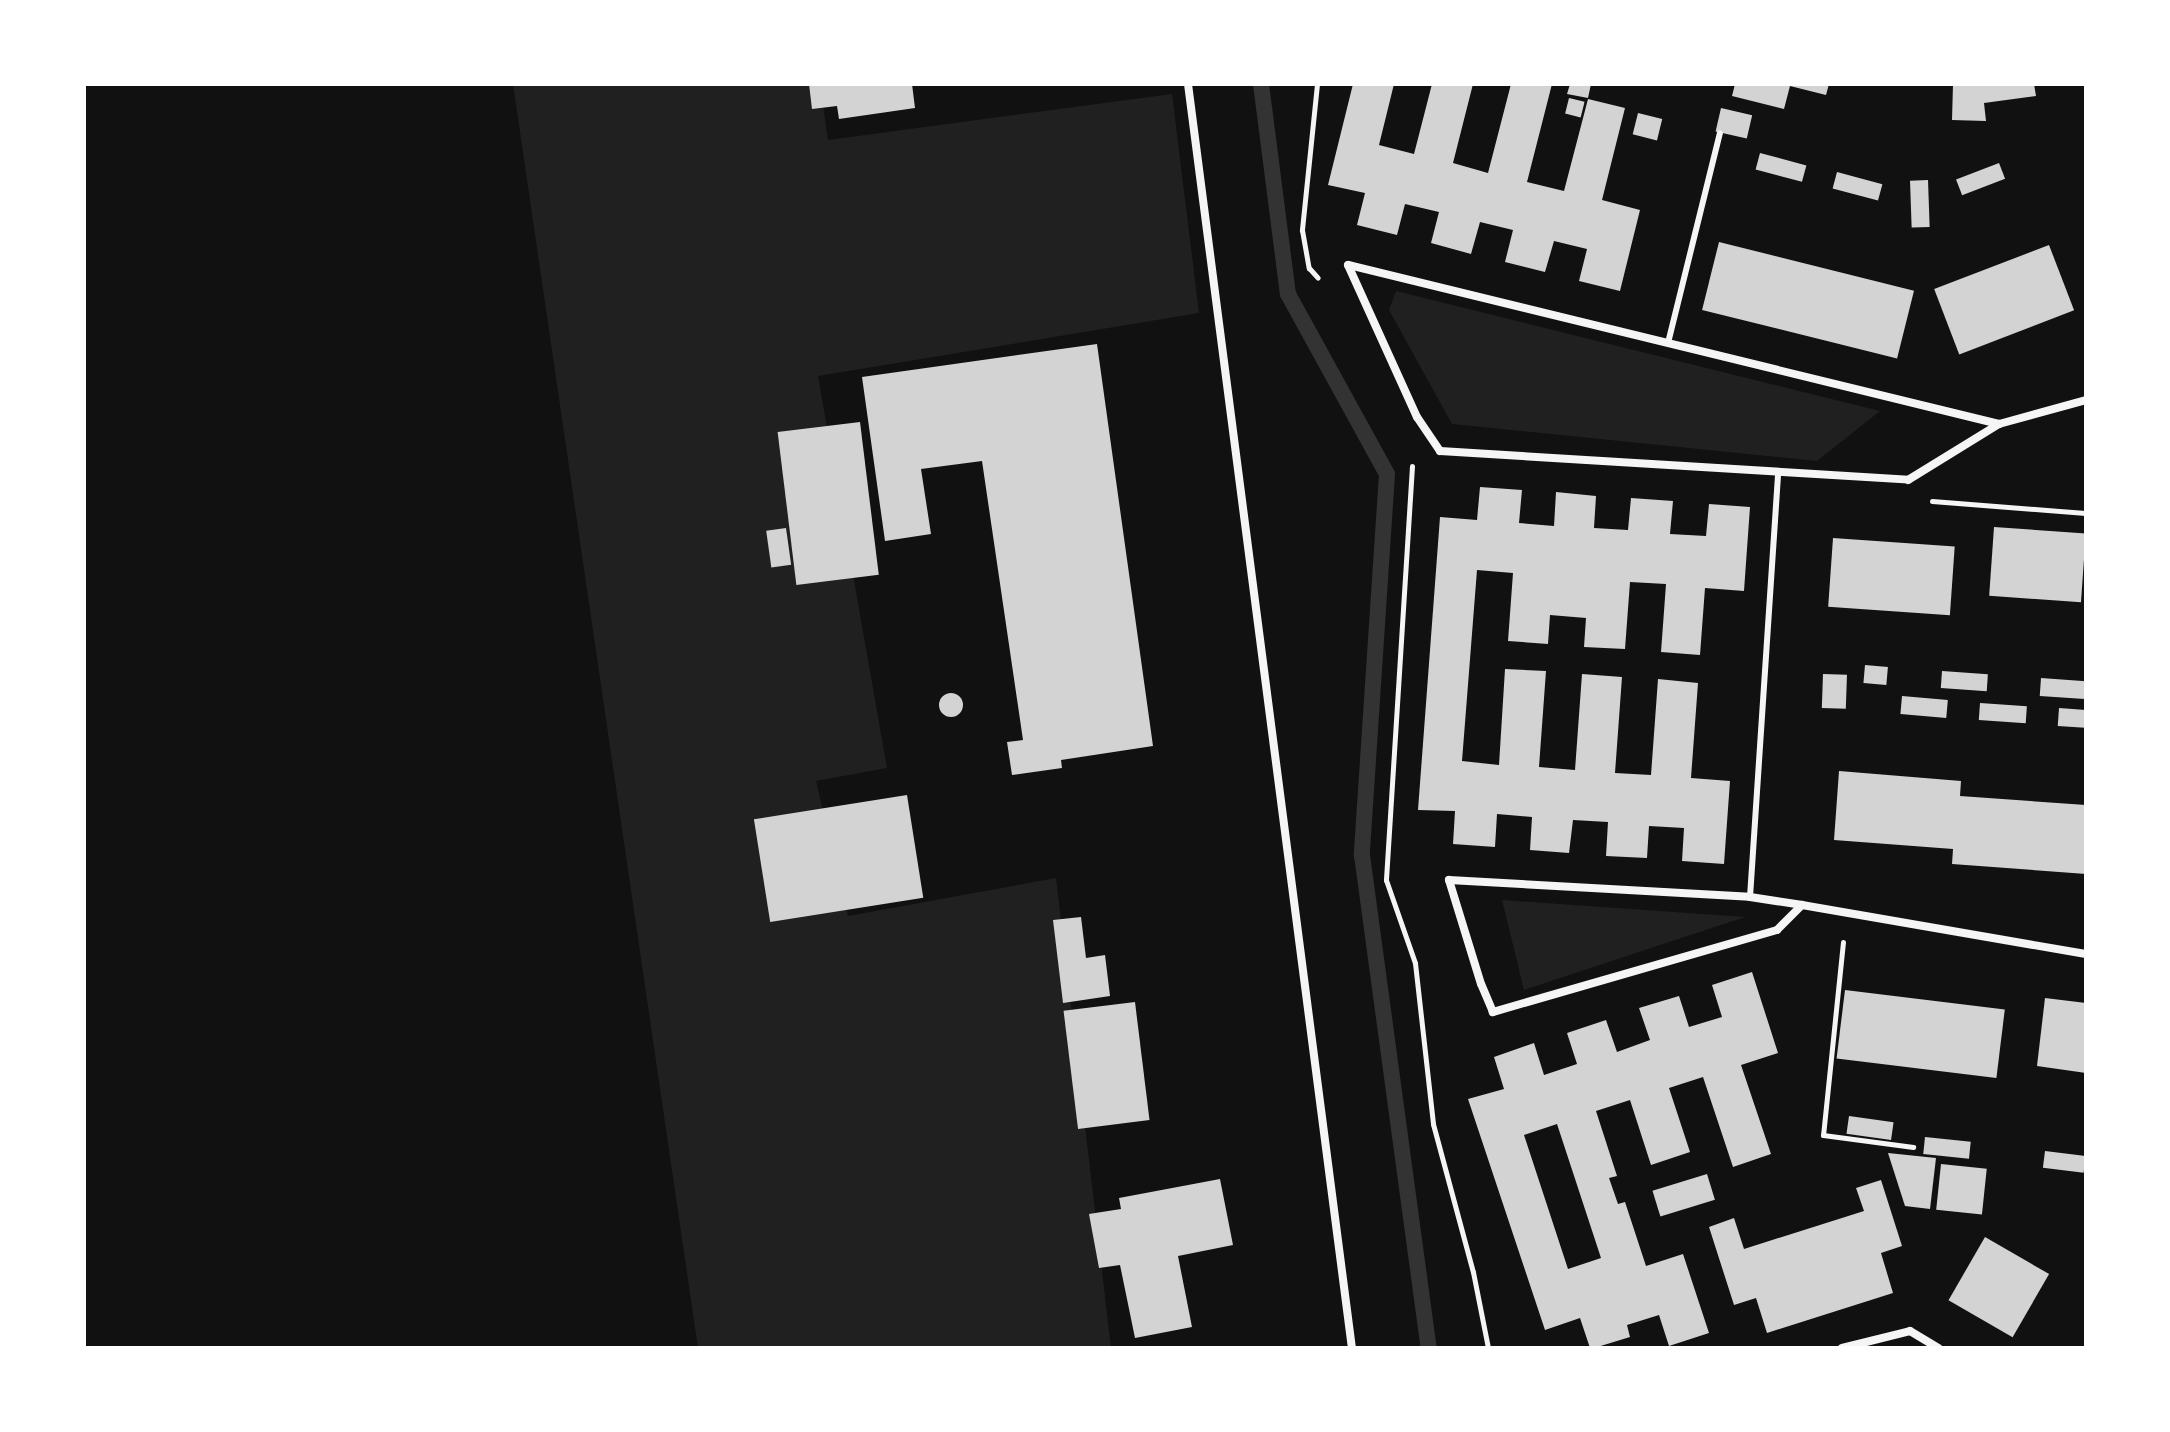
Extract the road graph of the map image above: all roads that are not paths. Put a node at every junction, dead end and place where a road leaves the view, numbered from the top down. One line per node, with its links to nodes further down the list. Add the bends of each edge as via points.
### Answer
1 (1188, 84): 10 (street)
2 (1720, 133): 3 (lane)
3 (1668, 343): 5 (street); 6 (street, via 1348,265 1417,417 1440,451)
4 (2086, 400): 5 (street)
5 (1999, 424): 6 (street, via 1908,480)
6 (1778, 472): 7 (lane)
7 (1750, 897): 8 (street); 8 (street, via 1449,880 1493,1012 1777,930)
8 (1802, 905): 9 (street)
9 (2086, 954)
10 (1352, 1348)
11 (1842, 1348): 12 (street, via 1910,1331)
12 (1938, 1348)

